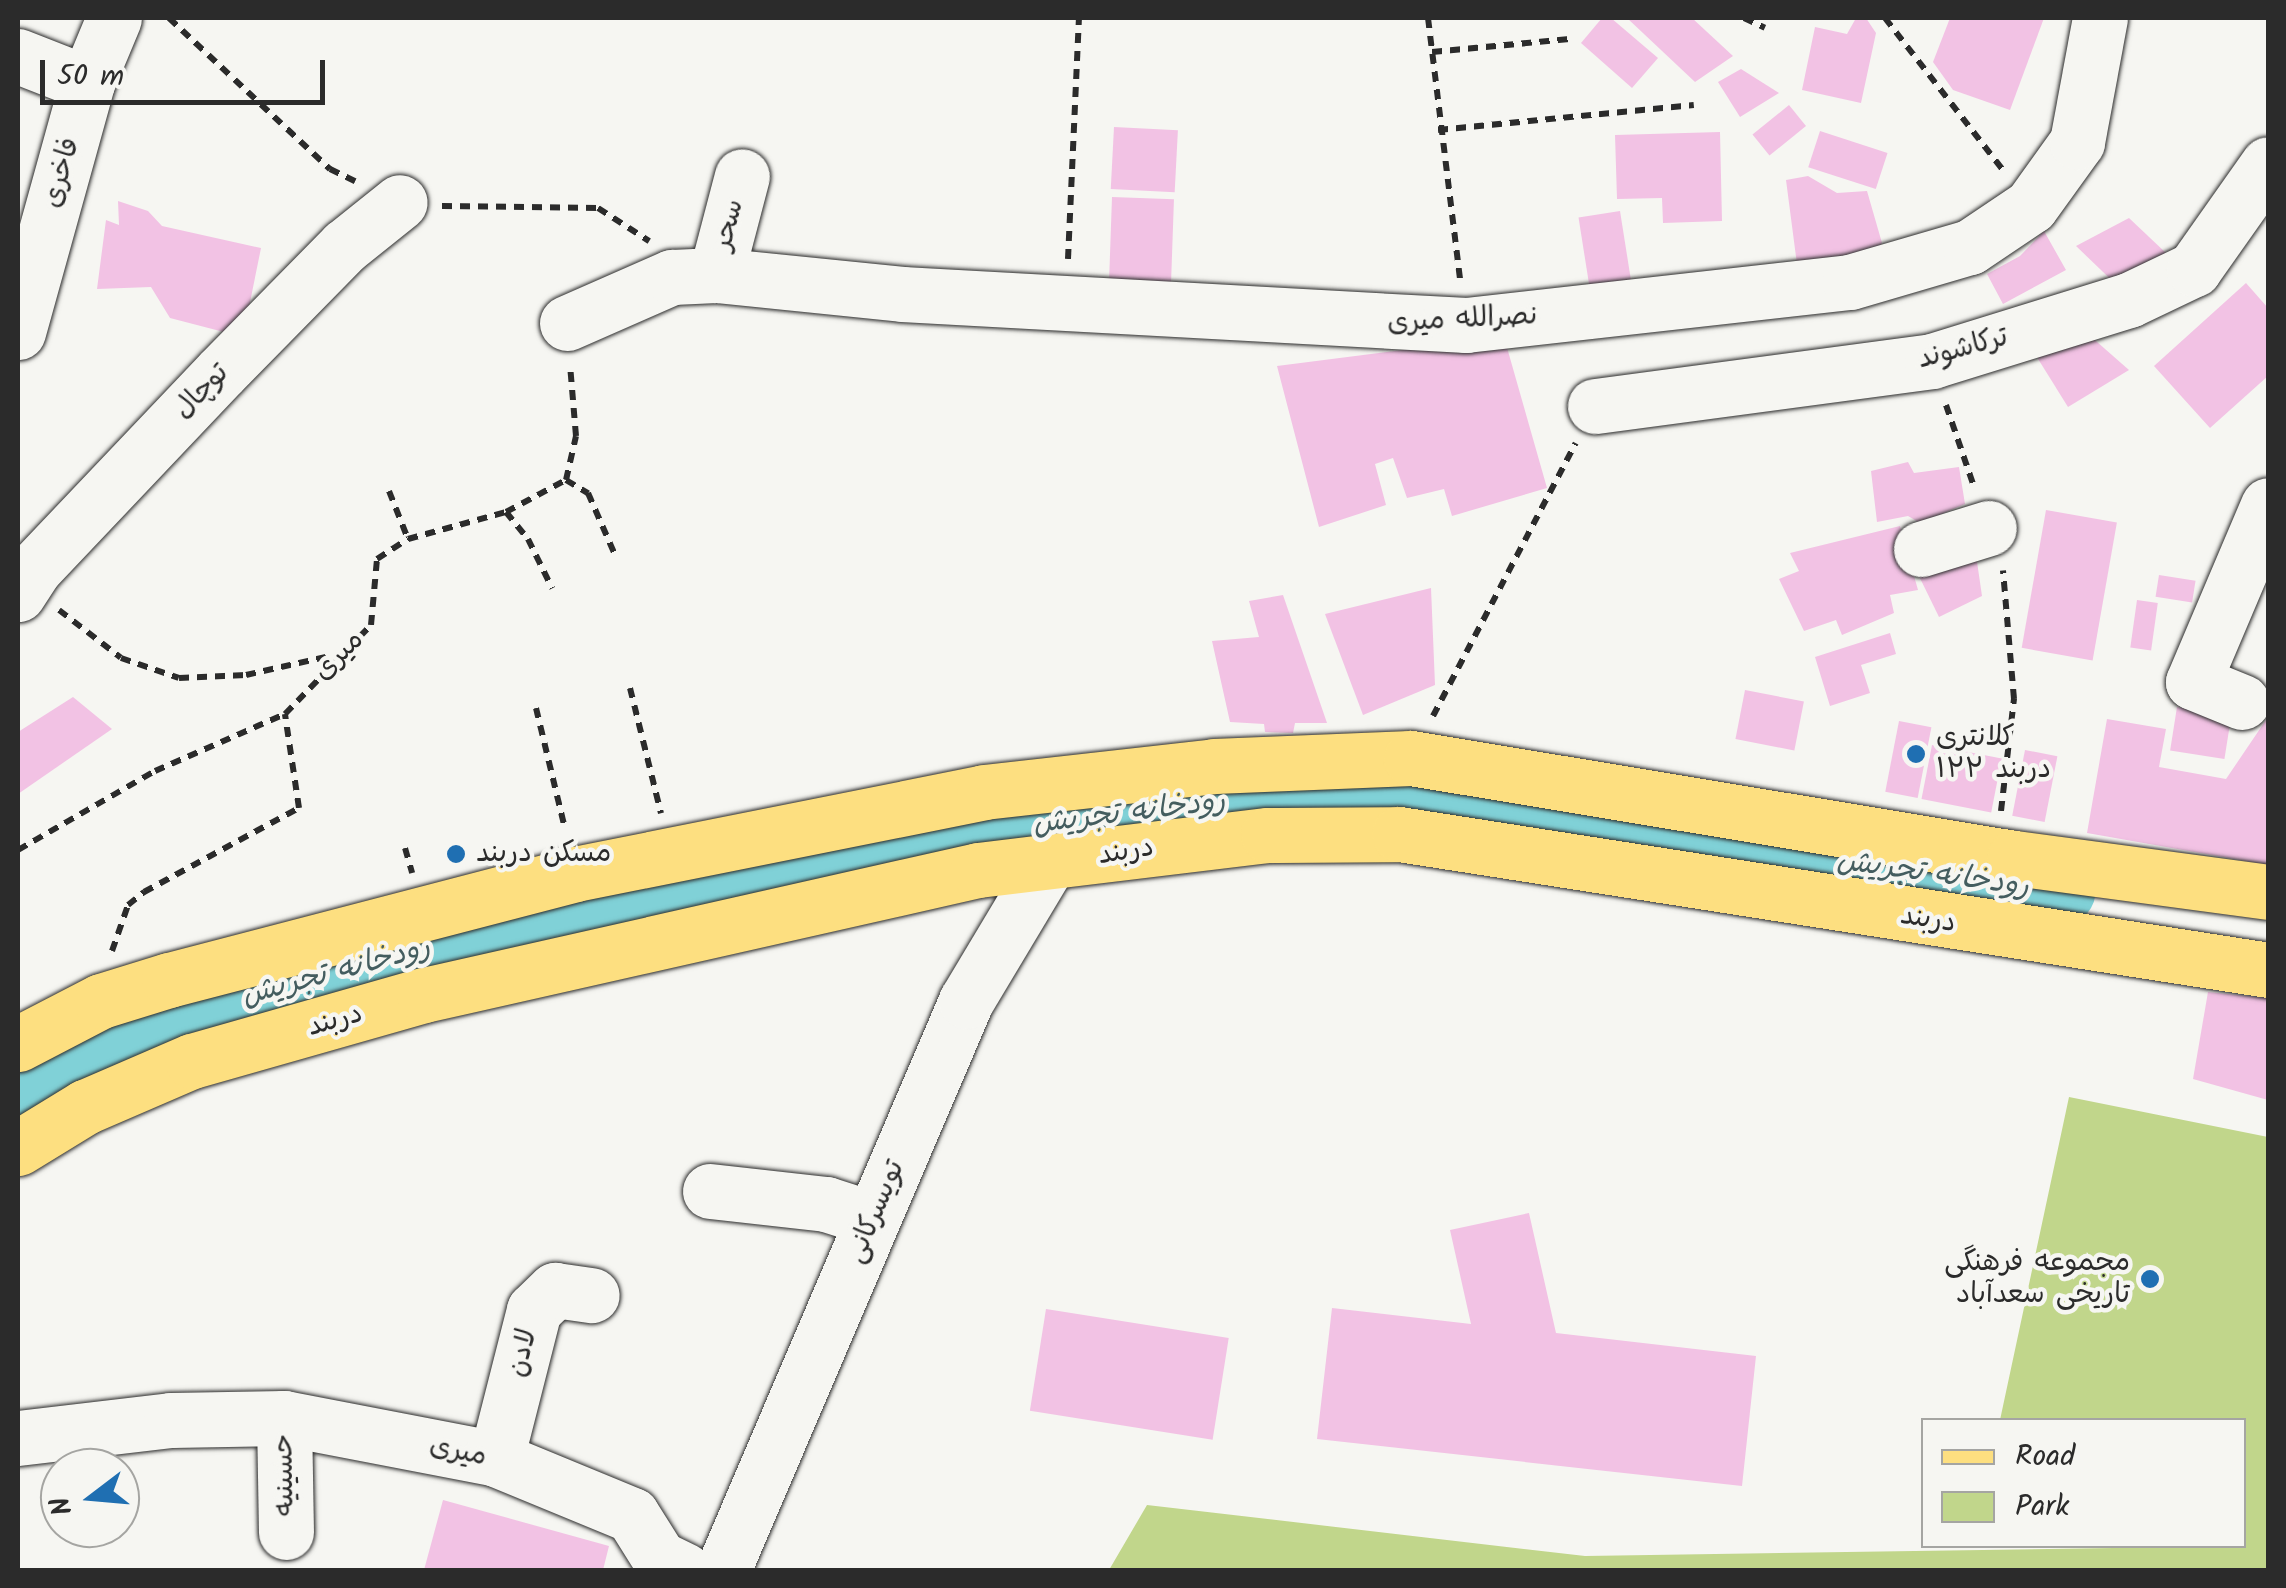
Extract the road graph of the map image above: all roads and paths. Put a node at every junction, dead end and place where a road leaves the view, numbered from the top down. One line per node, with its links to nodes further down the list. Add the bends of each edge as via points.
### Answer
1 (114, 18): 11 (street, فاخری)
2 (1079, 18): 19 (path)
3 (1428, 18): 9 (path)
4 (1744, 18): 7 (path)
5 (1885, 18): 17 (path)
6 (2100, 18): 17 (street, نصرالله میری, via 2077,142)
7 (1764, 28)
8 (1569, 39): 9 (path)
9 (1432, 52): 13 (path)
10 (18, 56): 11 (street)
11 (87, 82): 22 (street, فاخری)
12 (1694, 104): 13 (path)
13 (1438, 130): 21 (path)
14 (2268, 164): 23 (street, ترکاشوند, via 2194,269 2128,300)
15 (742, 176): 18 (street, سحر)
16 (400, 202): 34 (street, توچال, via 345,246 35,568)
17 (2030, 206): 21 (street, نصرالله میری, via 1970,247 1850,282)
18 (694, 276): 19 (street, نصرالله میری); 20 (street)
19 (1066, 300): 21 (street, نصرالله میری, via 1356,324)
20 (566, 323): 25 (path, via 576,436)
21 (1466, 325)
22 (18, 328)
23 (1932, 360): 24 (street, ترکاشوند); 29 (path)
24 (1595, 406): 40 (path)
25 (566, 480): 28 (path, میری); 32 (path, via 588,493)
26 (389, 490): 30 (path)
27 (2268, 505): 37 (street, via 2193,682)
28 (506, 512): 30 (path, میری); 33 (path)
29 (1988, 528): 31 (street); 47 (path, via 2002,567 2014,698)
30 (408, 539): 35 (path, میری, via 376,559 370,625)
31 (1921, 549)
32 (616, 557)
33 (552, 588)
34 (30, 595): 35 (path, via 121,658 178,678 246,675)
35 (335, 655): 39 (path, میری)
36 (630, 688): 46 (path)
37 (2242, 702)
38 (536, 708): 49 (path)
39 (285, 714): 45 (path, via 155,771); 52 (path, via 299,808 128,906 116,930)
40 (1411, 758): 41 (main road); 47 (main road)
41 (1321, 762): 42 (main road); 43 (main road, via 1301,774 1292,796 1300,821)
42 (1214, 766): 44 (main road, via 1237,776 1249,798 1238,830); 46 (main road, via 984,792)
43 (1321, 835): 44 (main road, دربند); 51 (main road, دربند, via 1399,834)
44 (1217, 840): 48 (main road, دربند)
45 (18, 850)
46 (672, 853): 49 (main road)
47 (1996, 854): 50 (main road)
48 (1048, 864): 54 (main road, دربند, via 978,870 424,995 192,1062 84,1107); 56 (street, تویسرکانی, via 966,1000)
49 (575, 874): 52 (main road)
50 (2268, 892)
51 (2268, 970)
52 (102, 1001): 53 (main road)
53 (18, 1044)
54 (18, 1148)
55 (710, 1191): 56 (street, via 826,1204)
56 (873, 1219): 63 (street, تویسرکانی)
57 (592, 1296): 60 (street, لادن, via 555,1290 534,1310)
58 (284, 1418): 59 (street, میری, via 171,1420); 60 (street, میری); 61 (street, حسینیه)
59 (18, 1438)
60 (496, 1459): 62 (street, میری, via 632,1515 658,1558)
61 (286, 1532)
62 (684, 1570)
63 (723, 1570)

